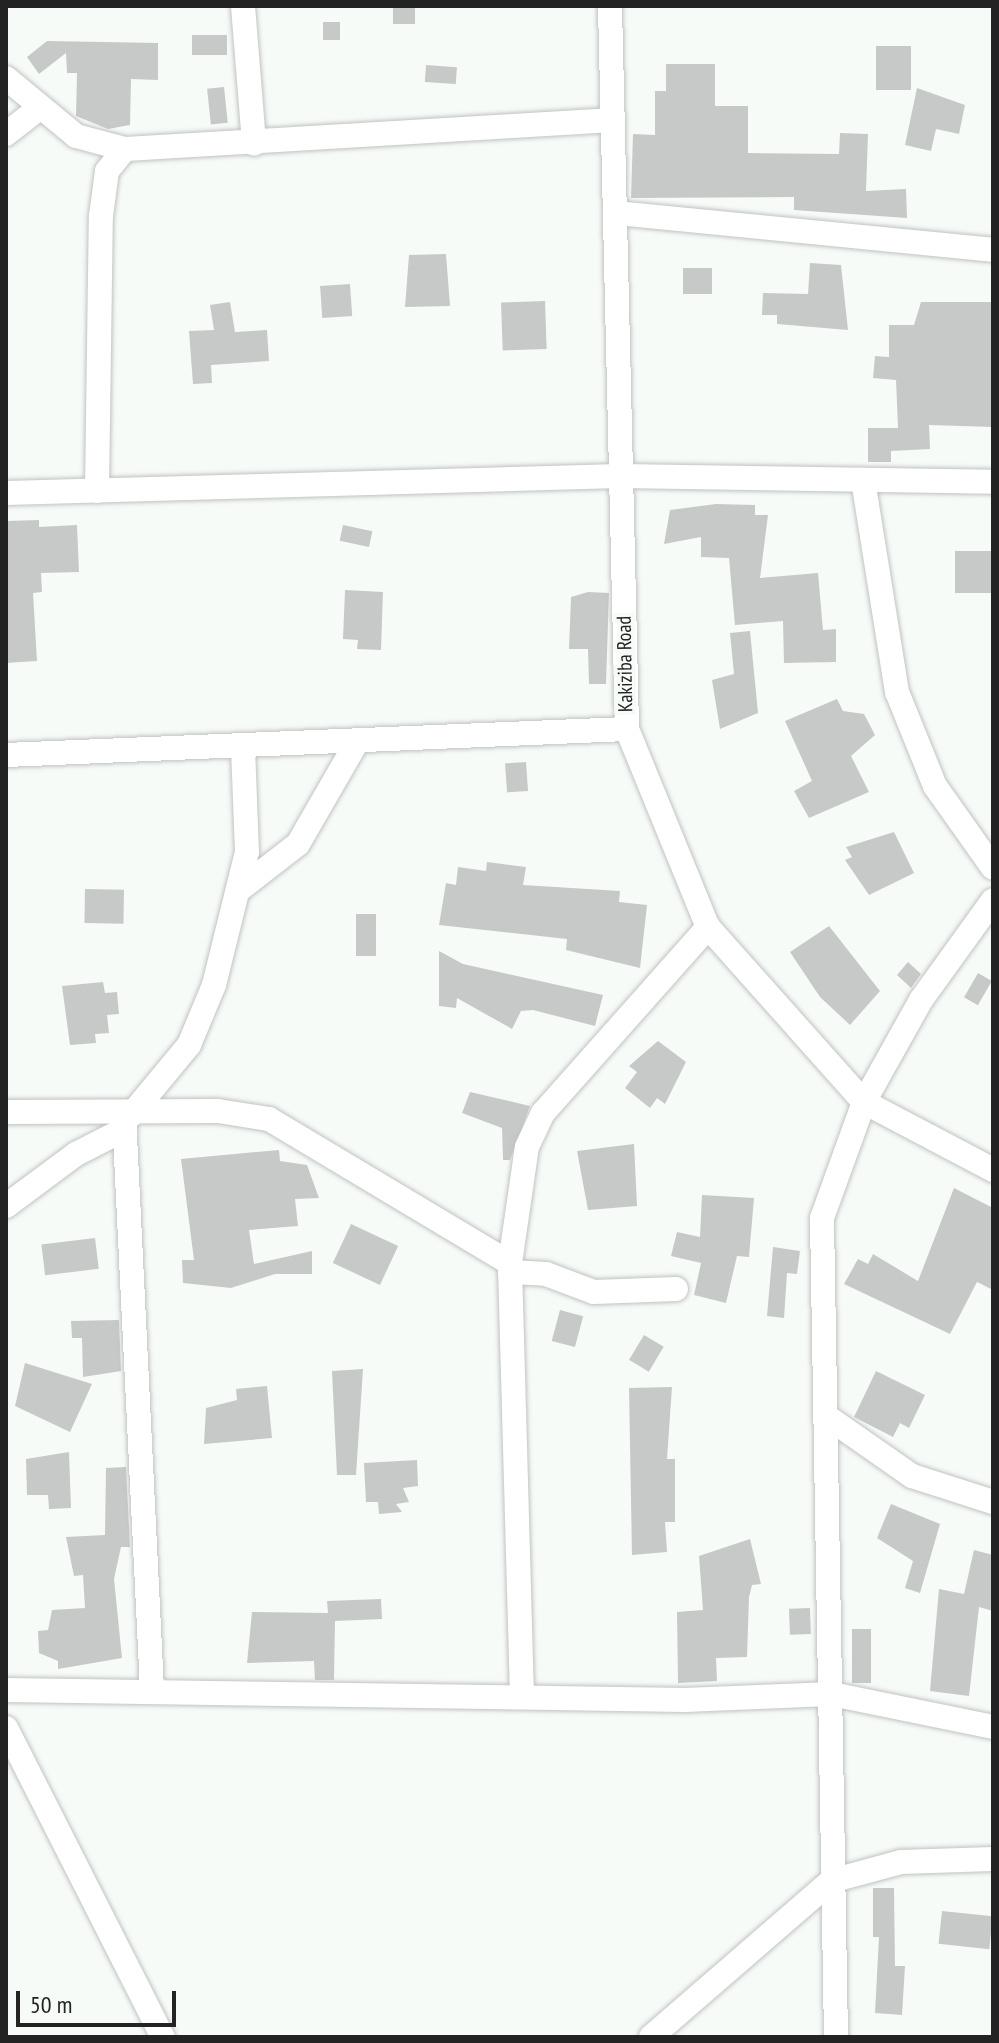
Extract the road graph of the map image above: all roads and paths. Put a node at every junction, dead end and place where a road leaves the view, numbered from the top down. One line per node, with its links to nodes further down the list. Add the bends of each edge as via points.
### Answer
1 (243, 6): 7 (street)
2 (610, 6): 5 (street, Kakiziba Road)
3 (6, 78): 4 (street)
4 (37, 110): 6 (street); 8 (street, via 76,136)
5 (610, 120): 7 (street); 9 (street, Kakiziba Road)
6 (6, 134)
7 (254, 144): 8 (street)
8 (125, 149): 14 (street, via 107,171 101,216)
9 (617, 213): 10 (street); 11 (street, Kakiziba Road)
10 (993, 250)
11 (620, 476): 12 (street); 14 (street); 16 (street, Kakiziba Road)
12 (863, 480): 13 (street); 20 (street, via 897,692 935,786)
13 (993, 482)
14 (97, 491): 15 (street)
15 (6, 493)
16 (627, 729): 17 (street); 23 (street, Kakiziba Road)
17 (358, 740): 18 (street); 21 (street, via 298,844)
18 (243, 748): 19 (street); 21 (street, via 250,822)
19 (6, 755)
20 (993, 868)
21 (240, 889): 26 (street, via 202,1021)
22 (993, 900): 24 (street, via 921,1000)
23 (708, 927): 24 (street, Kakiziba Road); 29 (street, via 537,1122)
24 (864, 1102): 27 (street, Kakiziba Road); 31 (street, via 822,1218)
25 (6, 1112): 26 (street)
26 (127, 1120): 28 (street); 29 (street, via 218,1111 269,1119); 33 (street)
27 (993, 1170)
28 (6, 1206)
29 (510, 1268): 30 (street, via 546,1274 594,1292); 36 (street)
30 (676, 1289)
31 (826, 1416): 32 (street, via 912,1476); 35 (street)
32 (993, 1502)
33 (152, 1689): 34 (street); 36 (street)
34 (6, 1690)
35 (831, 1694): 36 (street); 37 (street); 40 (street)
36 (522, 1697)
37 (993, 1727)
38 (6, 1728): 41 (street)
39 (993, 1859): 40 (street, via 901,1862)
40 (831, 1881): 42 (street); 43 (street)
41 (163, 2037)
42 (651, 2037)
43 (836, 2037)

